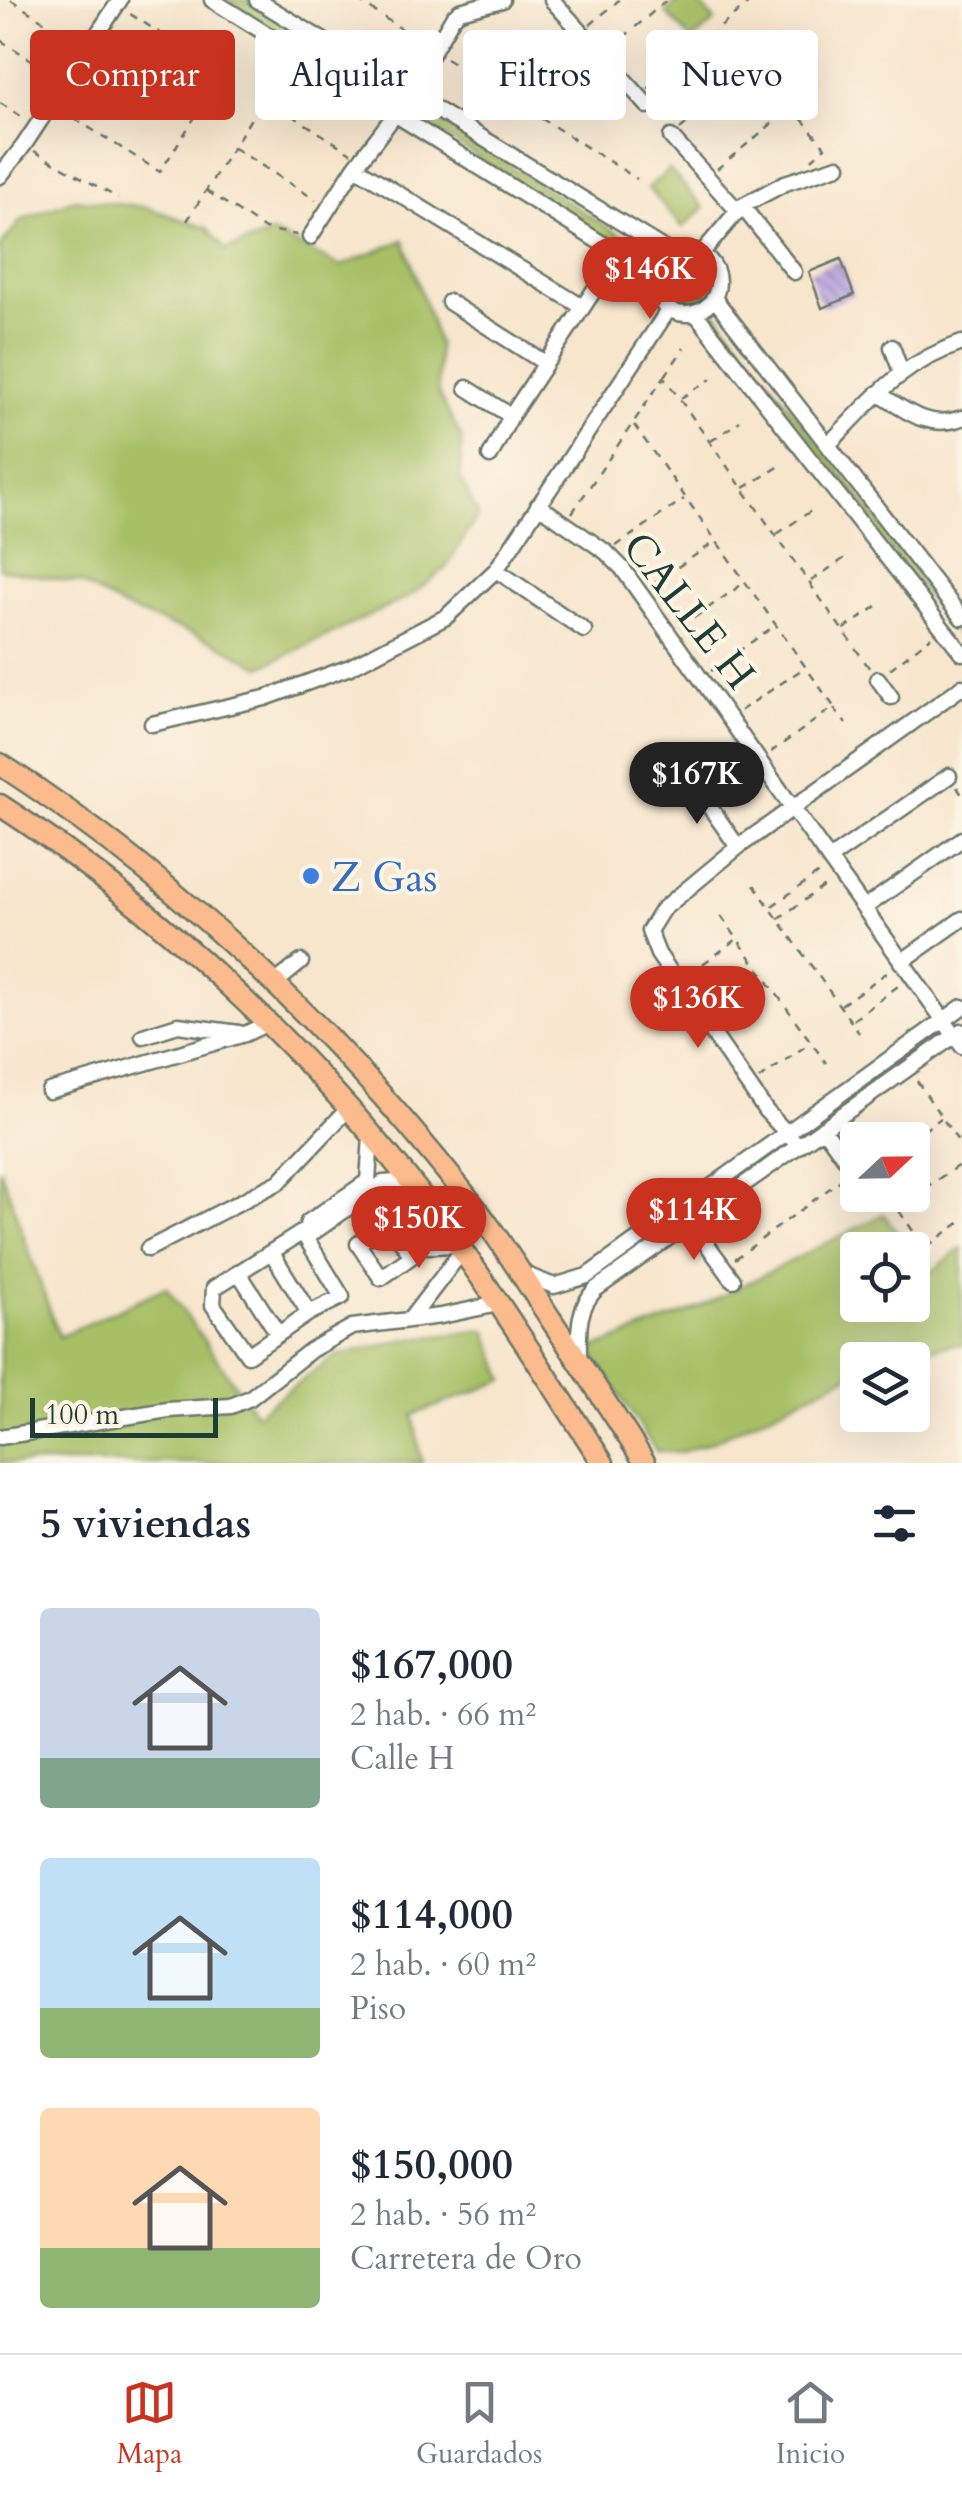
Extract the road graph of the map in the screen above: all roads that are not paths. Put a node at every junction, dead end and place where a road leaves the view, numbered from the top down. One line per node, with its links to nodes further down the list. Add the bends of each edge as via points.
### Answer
1 (212, 0): 6 (street)
2 (257, 0): 7 (street)
3 (502, 0): 8 (street, via 460,11)
4 (552, 0): 9 (street)
5 (119, 3): 16 (street)
6 (261, 30)
7 (305, 30)
8 (443, 36)
9 (644, 101)
10 (443, 115): 19 (street)
11 (391, 120): 14 (street)
12 (409, 120): 20 (street)
13 (671, 137): 17 (street)
14 (358, 163): 18 (street); 26 (street)
15 (838, 166): 17 (street, via 785,183)
16 (1, 173)
17 (739, 208): 21 (street); 22 (street)
18 (310, 237)
19 (671, 253): 21 (street); 23 (street)
20 (618, 254): 23 (street); 26 (street)
21 (701, 254): 24 (street, via 716,271)
22 (794, 272)
23 (654, 276): 27 (street, via 658,298)
24 (714, 298): 28 (street); 37 (street)
25 (449, 302): 31 (street)
26 (581, 306): 31 (street)
27 (669, 309): 28 (street); 39 (street)
28 (696, 314): 43 (street)
29 (962, 343): 32 (street)
30 (892, 346): 32 (street)
31 (545, 363): 35 (street)
32 (901, 372): 34 (street)
33 (467, 388): 35 (street)
34 (878, 393): 36 (street, via 916,418 940,424); 37 (street)
35 (511, 416): 38 (street)
36 (962, 418)
37 (828, 445): 41 (street)
38 (490, 456)
39 (538, 505): 40 (street); 52 (street, CALLE H, via 606,552)
40 (496, 570): 42 (street); 47 (street, via 446,617 350,667 265,698)
41 (962, 618)
42 (584, 630)
43 (962, 654)
44 (878, 679): 46 (street)
45 (962, 687): 52 (street)
46 (890, 697)
47 (152, 724)
48 (0, 764): 60 (highway, via 141,866)
49 (949, 776): 55 (street)
50 (692, 782): 54 (street)
51 (0, 805): 63 (highway, via 176,939)
52 (795, 808): 54 (street); 55 (street, CALLE H)
53 (962, 838): 56 (street)
54 (738, 847): 70 (street, via 649,931 766,1111)
55 (834, 866): 56 (street, CALLE H)
56 (864, 908): 59 (street, CALLE H)
57 (962, 919): 59 (street)
58 (302, 962): 60 (street)
59 (901, 962): 62 (street, CALLE H)
60 (275, 983): 86 (highway, via 392,1106)
61 (962, 1007): 62 (street)
62 (943, 1021): 66 (street, CALLE H); 70 (street)
63 (266, 1024): 64 (street); 68 (highway)
64 (244, 1034): 65 (street, via 178,1025); 67 (street)
65 (143, 1036)
66 (960, 1037): 69 (street)
67 (49, 1091)
68 (348, 1109): 71 (highway); 83 (street, via 279,1182)
69 (823, 1128): 72 (street); 73 (street)
70 (788, 1132): 72 (street); 86 (street, via 587,1276 554,1286)
71 (371, 1136): 74 (highway); 80 (street, via 368,1180)
72 (798, 1145): 78 (street)
73 (840, 1151)
74 (408, 1181): 75 (street); 76 (highway)
75 (383, 1184): 77 (street); 80 (street)
76 (425, 1201): 77 (street); 82 (highway)
77 (404, 1212): 79 (street); 81 (street)
78 (690, 1221): 88 (street); 93 (street, via 588,1296 579,1318)
79 (388, 1222): 85 (street); 85 (street, via 358,1244 381,1278)
80 (308, 1229): 84 (street); 90 (street, via 342,1297)
81 (428, 1246): 82 (street); 85 (street)
82 (460, 1248): 89 (highway); 91 (street)
83 (148, 1249)
84 (272, 1253): 87 (street); 90 (street)
85 (412, 1256)
86 (520, 1272): 93 (highway)
87 (239, 1273): 92 (street); 92 (street, via 212,1296 244,1358)
88 (728, 1273)
89 (498, 1304): 91 (street); 95 (highway)
90 (309, 1313): 92 (street)
91 (411, 1318): 94 (street, via 337,1333 231,1406)
92 (278, 1334)
93 (579, 1361): 96 (highway)
94 (0, 1437)
95 (603, 1463)
96 (645, 1463)

